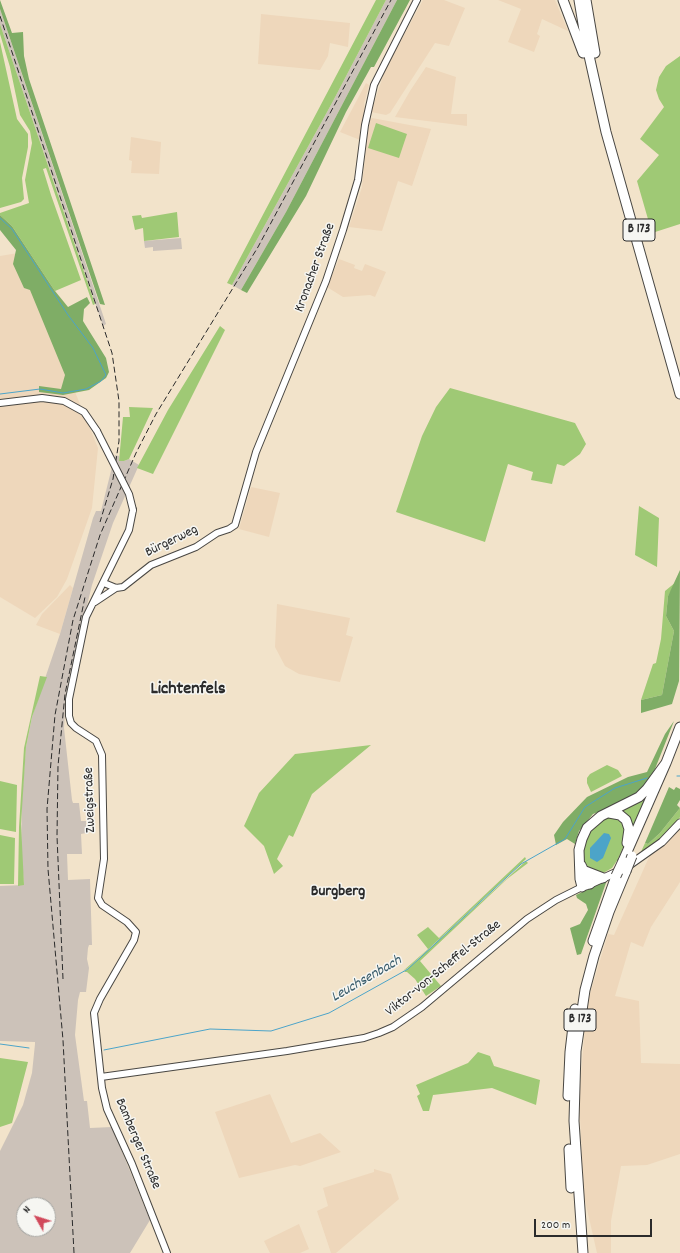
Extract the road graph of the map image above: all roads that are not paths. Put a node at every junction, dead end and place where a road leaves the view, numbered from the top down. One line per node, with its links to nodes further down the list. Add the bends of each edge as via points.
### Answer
1 (417, 0): 9 (street, Kronacher Straße, via 374,85 365,125 358,180 341,237 326,281 256,452 236,523)
2 (563, 0): 5 (highway)
3 (579, 0): 5 (highway, B 173)
4 (586, 0): 6 (highway, B 173, via 593,45 613,133)
5 (595, 86): 7 (highway, B 173, via 619,181)
6 (680, 372)
7 (680, 394)
8 (0, 402): 10 (street, bridge, via 42,398 64,401 84,412 97,431 129,494 133,510 132,522)
9 (232, 527): 11 (street, Bürgerweg, via 217,533 196,547 152,565 126,585)
10 (104, 583): 11 (street); 12 (street)
11 (116, 588): 12 (street, Bürgerweg)
12 (93, 602): 22 (street, Zweigstraße, via 81,637 69,699 69,716 76,728 96,741 102,754 104,859 98,898 102,905 127,922)
13 (680, 726): 15 (highway, B 173)
14 (680, 744): 24 (highway, B 173, bridge, via 609,912 594,956 576,1051)
15 (666, 763): 16 (highway, via 639,797); 18 (highway, B 173)
16 (609, 813): 18 (highway, via 623,817 628,825 629,835); 19 (highway, via 594,820 584,833 579,850)
17 (680, 823): 20 (main road, Viktor-von-Scheffel-Straße, via 647,853)
18 (623, 861): 24 (highway, B 173, bridge, via 587,959 572,1028 568,1096)
19 (583, 867): 20 (highway); 21 (highway)
20 (603, 878): 21 (main road, Viktor-von-Scheffel-Straße)
21 (586, 886): 23 (street, Viktor-von-Scheffel-Straße, via 551,903 527,919 422,1007 379,1033 364,1038 279,1052)
22 (136, 932): 23 (street, Bamberger Straße, via 94,1013)
23 (101, 1076): 26 (street, Bamberger Straße, via 107,1109)
24 (574, 1177): 25 (highway, B 173)
25 (575, 1199): 27 (highway, B 173); 28 (highway, B 173)
26 (167, 1253)
27 (577, 1253)
28 (583, 1253)

